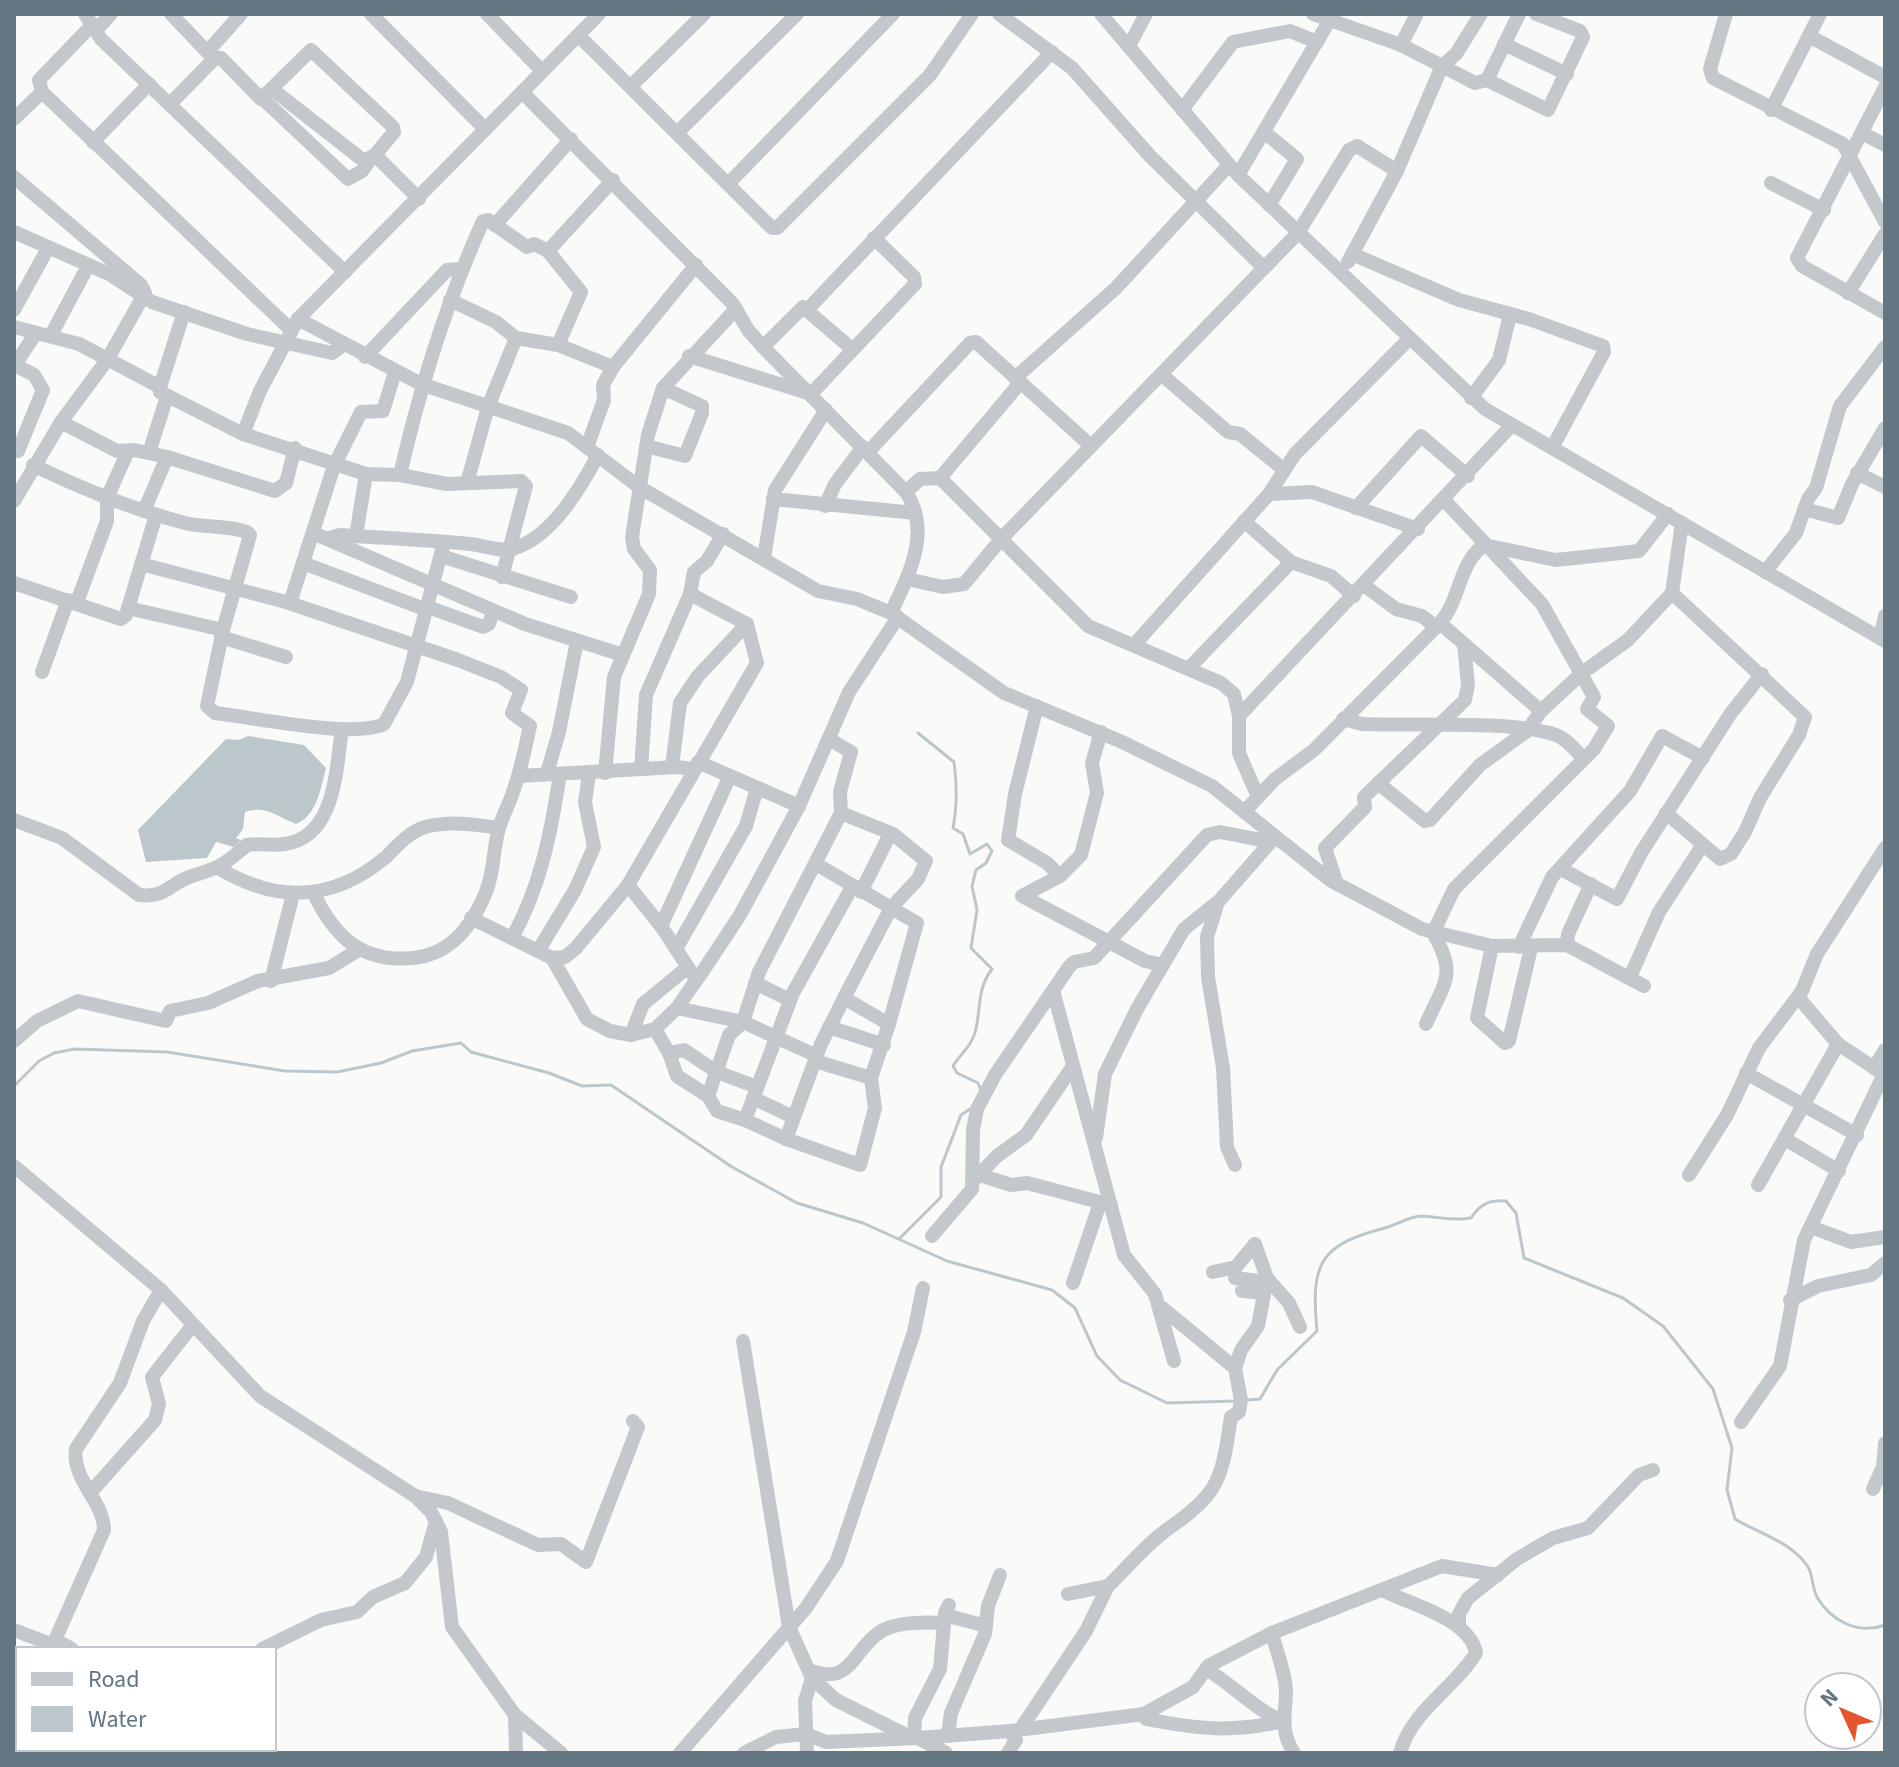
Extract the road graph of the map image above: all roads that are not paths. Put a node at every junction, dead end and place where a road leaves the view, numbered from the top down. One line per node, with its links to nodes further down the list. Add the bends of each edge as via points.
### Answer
1 (111, 14): 22 (street)
2 (171, 14): 30 (street)
3 (241, 14): 30 (street)
4 (371, 14): 46 (street)
5 (487, 14): 32 (street)
6 (599, 14): 23 (street)
7 (704, 14): 37 (street)
8 (797, 14): 47 (street)
9 (893, 14): 59 (street)
10 (972, 14): 59 (street, via 930,75 781,227 772,228)
11 (999, 14): 29 (street)
12 (1101, 14): 28 (street)
13 (1146, 14): 28 (street)
14 (1313, 14): 21 (street)
15 (1417, 14): 27 (street)
16 (1481, 14): 31 (street)
17 (1519, 14): 26 (street)
18 (1536, 14): 33 (street, via 1580,31 1582,42)
19 (1726, 14): 44 (street, via 1710,69 1713,78)
20 (1817, 15): 24 (street)
21 (1331, 18): 25 (street); 27 (street)
22 (92, 22): 36 (street, via 101,39); 39 (street, via 39,80)
23 (578, 35): 32 (street); 37 (street)
24 (1809, 36): 34 (street); 44 (street)
25 (1317, 42): 43 (street, via 1290,31 1233,42); 48 (street)
26 (1504, 44): 33 (street); 35 (street)
27 (1401, 45): 31 (street)
28 (1129, 46): 43 (street)
29 (1052, 52): 62 (street); 70 (street)
30 (211, 54): 41 (street, via 259,98); 42 (street)
31 (1442, 66): 35 (street, via 1475,83); 56 (street)
32 (542, 71): 40 (street)
33 (1567, 74): 35 (street, via 1548,110)
34 (1885, 77)
35 (1487, 80)
36 (149, 84): 42 (street); 51 (street)
37 (631, 86): 47 (street)
38 (1885, 87): 49 (street)
39 (42, 92): 45 (street); 51 (street)
40 (522, 92): 46 (street); 50 (street)
41 (268, 94): 54 (street); 54 (street, via 348,179); 54 (street, via 306,52 314,52 395,130)
42 (170, 104): 78 (street)
43 (1182, 110): 55 (street)
44 (1771, 110): 53 (street, via 1838,141)
45 (14, 119)
46 (485, 129): 61 (street)
47 (678, 132): 59 (street)
48 (1264, 132): 55 (street); 63 (street, via 1297,159)
49 (1862, 133): 52 (street); 53 (street)
50 (571, 139): 58 (street); 66 (street)
51 (93, 142): 90 (street)
52 (1885, 145)
53 (1852, 157): 64 (street); 65 (street)
54 (372, 158): 61 (street)
55 (1234, 170): 62 (street); 63 (street)
56 (1397, 171): 68 (street, via 1352,147); 73 (street)
57 (14, 177): 81 (street, via 141,285)
58 (613, 180): 72 (street); 74 (street)
59 (729, 183)
60 (1771, 183): 64 (street)
61 (419, 199): 78 (street)
62 (1195, 200): 76 (street); 106 (street, via 1116,288)
63 (1269, 205): 68 (street)
64 (1824, 210): 80 (street, via 1797,258)
65 (1885, 222)
66 (495, 225): 72 (street, via 527,247 534,244); 77 (street, via 483,221)
67 (14, 232): 71 (street)
68 (1298, 233): 76 (street); 79 (street)
69 (1885, 234): 80 (street)
70 (874, 238): 84 (street); 98 (street, via 915,284)
71 (48, 248): 75 (street); 85 (street)
72 (548, 251): 95 (street, via 581,292)
73 (1352, 254): 79 (street); 88 (street, via 1459,300)
74 (696, 265): 83 (street); 103 (street)
75 (88, 266): 81 (street); 91 (street)
76 (1264, 268): 105 (street)
77 (461, 269): 82 (street); 100 (street, via 447,270)
78 (345, 272): 90 (street)
79 (1341, 275): 93 (street)
80 (1848, 293): 87 (street)
81 (145, 298): 86 (street); 101 (street)
82 (450, 300): 92 (street); 107 (street)
83 (736, 309): 96 (street); 99 (street)
84 (808, 309): 96 (street, via 798,311); 98 (street)
85 (14, 310)
86 (184, 312): 90 (street, via 247,334); 109 (street)
87 (1885, 313)
88 (1510, 315): 111 (street, via 1499,360); 121 (street, via 1604,349)
89 (14, 327): 91 (street)
90 (291, 330): 94 (street); 94 (street, via 332,353); 117 (street)
91 (43, 334): 101 (street, via 79,344); 102 (street)
92 (516, 338): 95 (street); 112 (street)
93 (1409, 339): 111 (street); 130 (street)
94 (343, 345): 100 (street)
95 (558, 345): 103 (street)
96 (763, 347): 110 (street)
97 (1885, 347): 147 (street, via 1840,406 1823,471)
98 (852, 349): 110 (street)
99 (689, 356): 108 (street); 110 (street)
100 (365, 357): 104 (street)
101 (107, 360): 109 (street); 114 (street)
102 (14, 365): 123 (street, via 34,375 43,390)
103 (613, 367): 125 (street, via 603,385)
104 (395, 372): 107 (street); 129 (street, via 383,411 361,412)
105 (1161, 374): 119 (street); 130 (street, via 1228,432 1240,434)
106 (1017, 381): 119 (street); 122 (street, via 981,345 970,343); 135 (street)
107 (421, 384): 112 (street); 133 (street)
108 (663, 388): 118 (street); 118 (street, via 702,406 702,413 685,456)
109 (164, 391): 117 (street); 126 (street)
110 (811, 394): 113 (street)
111 (1471, 398): 115 (street)
112 (488, 407): 125 (street, via 568,433); 136 (street)
113 (826, 410): 122 (street); 142 (street, via 781,477)
114 (61, 422): 124 (street, via 109,448); 128 (street)
115 (1512, 425): 121 (street); 134 (street)
116 (1885, 428): 131 (street)
117 (243, 434): 120 (street)
118 (646, 446): 137 (street)
119 (1091, 446): 157 (street)
120 (295, 448): 127 (street, via 286,483 275,491); 129 (street)
121 (1552, 448): 150 (street)
122 (866, 449): 139 (street); 145 (street, via 835,484)
123 (16, 450): 128 (street)
124 (128, 451): 126 (street); 141 (street)
125 (593, 451): 137 (street); 161 (street, via 577,491 535,537)
126 (149, 453): 127 (street)
127 (167, 457): 148 (street)
128 (34, 463): 141 (street); 143 (street)
129 (334, 466): 132 (street); 154 (street)
130 (1283, 469): 140 (street)
131 (1857, 473): 138 (street); 147 (street, via 1838,518)
132 (366, 474): 133 (street); 156 (street)
133 (400, 475): 136 (street)
134 (1468, 476): 144 (street); 146 (street, via 1421,436)
135 (940, 478): 139 (street, via 920,479); 157 (street)
136 (467, 483): 161 (street, via 524,483)
137 (639, 487): 155 (street); 191 (street, via 634,549 651,577 645,606)
138 (1885, 487)
139 (906, 492): 149 (street)
140 (1269, 494): 146 (street, via 1312,492); 151 (street)
141 (107, 498): 148 (street); 176 (street, via 107,521)
142 (773, 499): 145 (street); 162 (street)
143 (14, 501)
144 (1445, 501): 153 (street); 159 (street)
145 (825, 506): 149 (street)
146 (1356, 508): 153 (street)
147 (1804, 509): 166 (street, via 1796,533)
148 (150, 513): 165 (street); 170 (street, via 247,532)
149 (915, 513): 168 (street, via 916,557)
150 (1668, 514): 152 (street); 159 (street, via 1635,551 1556,560)
151 (1244, 521): 163 (street); 189 (street)
152 (1682, 523): 166 (street); 173 (street)
153 (1418, 529): 172 (street)
154 (313, 533): 158 (street); 164 (street)
155 (723, 534): 162 (street); 174 (street, via 694,572)
156 (356, 536): 158 (street); 160 (street)
157 (1002, 538): 168 (street, via 957,588); 189 (street, via 1088,626)
158 (327, 539): 171 (street)
159 (1484, 545): 184 (street, via 1467,561 1456,601); 195 (street, via 1542,604)
160 (442, 549): 161 (street); 167 (street); 171 (street)
161 (511, 550): 167 (street)
162 (764, 558): 181 (street, via 818,591 857,599)
163 (1291, 562): 172 (street); 193 (street)
164 (303, 563): 177 (street); 179 (street)
165 (141, 564): 170 (street); 178 (street)
166 (1762, 570): 186 (street)
167 (502, 577): 175 (street)
168 (907, 579): 181 (street)
169 (14, 583): 176 (street)
170 (237, 587): 177 (street); 185 (street)
171 (434, 587): 179 (street); 180 (street)
172 (1359, 591): 184 (street); 199 (street)
173 (1672, 593): 195 (street, via 1628,640); 196 (street)
174 (690, 594): 183 (street); 210 (street, via 646,695)
175 (571, 597)
176 (73, 601): 178 (street, via 116,618 126,615); 194 (street)
177 (290, 603): 190 (street)
178 (128, 608): 185 (street)
179 (427, 608): 180 (street, via 483,627); 190 (street)
180 (493, 611): 187 (street)
181 (894, 615): 197 (street, via 995,687); 205 (street, via 849,692)
182 (1885, 616): 186 (street)
183 (747, 624): 208 (street, via 757,663); 209 (street, via 680,703)
184 (1438, 625): 188 (street); 200 (street)
185 (222, 634): 192 (street); 202 (street, via 210,680 210,710)
186 (1883, 640)
187 (577, 641): 191 (street); 211 (street)
188 (1464, 644): 198 (street); 201 (street, via 1467,694)
189 (1134, 645): 193 (street)
190 (416, 648): 202 (street, via 400,700 384,724); 214 (street, via 519,687 513,715 530,726)
191 (623, 655): 212 (street, via 614,677)
192 (286, 657)
193 (1189, 668): 199 (street, via 1234,694)
194 (42, 672)
195 (1582, 673): 198 (street); 207 (street, via 1594,697 1587,709 1608,726)
196 (1762, 674): 206 (street); 227 (street, via 1802,712 1805,723 1731,854 1720,859)
197 (1037, 706): 204 (street); 232 (street, via 1008,840)
198 (1541, 711): 203 (street)
199 (1239, 716): 218 (street, via 1239,753)
200 (1343, 719): 201 (street); 218 (street)
201 (1438, 727): 203 (street); 216 (street)
202 (342, 729): 230 (street, via 321,823 287,844 247,845)
203 (1527, 731): 207 (street, via 1558,736); 216 (street, via 1480,765 1427,822)
204 (1101, 732): 220 (street, via 1212,786); 232 (street, via 1092,763 1097,793 1083,849)
205 (829, 739): 219 (street); 221 (street, via 851,752 840,792)
206 (1703, 758): 222 (street); 231 (street, via 1662,736 1630,791)
207 (1584, 759): 243 (street, via 1454,889)
208 (696, 766): 209 (street); 215 (street); 235 (street)
209 (672, 767): 210 (street)
210 (641, 769): 212 (street)
211 (553, 773): 213 (street); 214 (street); 244 (street, via 551,835 537,885)
212 (605, 773): 213 (street)
213 (589, 774): 251 (street, via 585,802 594,847)
214 (519, 776): 224 (street)
215 (730, 776): 217 (street); 242 (street)
216 (1378, 783): 233 (street, via 1364,797 1365,807 1325,848)
217 (757, 788): 219 (street); 250 (street, via 746,826)
218 (1258, 797): 220 (street)
219 (799, 806): 254 (street, via 740,915)
220 (1244, 812): 226 (street)
221 (841, 813): 225 (street); 229 (street)
222 (1666, 813): 227 (street); 234 (street, via 1617,899)
223 (14, 820): 230 (street, via 62,838 139,895 168,893 192,876)
224 (499, 828): 238 (street, via 465,823 423,828 370,868); 241 (street, via 486,892)
225 (890, 834): 236 (street); 240 (street, via 926,861 918,879)
226 (1273, 839): 233 (street); 239 (street); 245 (street, via 1207,835)
227 (1702, 846): 255 (street, via 1659,912)
228 (1885, 848): 260 (street, via 1817,954)
229 (816, 864): 236 (street); 257 (street)
230 (220, 869): 237 (street)
231 (1561, 869): 234 (street); 248 (street, via 1552,877)
232 (1060, 876): 245 (street, via 1022,899)
233 (1337, 884): 243 (street)
234 (1591, 884): 246 (street)
235 (628, 885): 242 (street); 252 (street, via 576,948 565,957)
236 (857, 889): 240 (street); 262 (street)
237 (293, 894): 238 (street); 256 (street)
238 (314, 894): 249 (street, via 337,933)
239 (1219, 901): 253 (street, via 1184,929); 291 (street, via 1207,937 1208,977 1223,1068 1227,1147)
240 (891, 908): 261 (street); 265 (street, via 917,923)
241 (471, 918): 244 (street); 249 (street, via 449,946 427,958 380,957)
242 (661, 926): 250 (street)
243 (1433, 933): 247 (street); 266 (street, via 1449,972)
244 (512, 938): 251 (street)
245 (1108, 943): 253 (street); 259 (street, via 1094,958 1074,962)
246 (1567, 945): 248 (street); 255 (street)
247 (1492, 946): 248 (street); 248 (street, via 1477,1018 1505,1043)
248 (1525, 948)
249 (360, 949): 256 (street, via 329,968)
250 (676, 949): 254 (street)
251 (538, 951): 252 (street)
252 (552, 958): 269 (street, via 587,1019)
253 (1163, 965): 290 (street, via 1105,1074)
254 (692, 973): 263 (street); 269 (street, via 643,1004)
255 (1630, 977): 258 (street)
256 (271, 981): 271 (street, via 170,1011 166,1021 78,1001 37,1021)
257 (755, 983): 262 (street); 264 (street)
258 (1644, 986)
259 (1054, 994): 277 (street); 295 (street, via 977,1109)
260 (1798, 997): 272 (street); 280 (street)
261 (844, 998): 265 (street); 267 (street)
262 (790, 1000): 270 (street)
263 (677, 1008): 264 (street); 268 (street)
264 (743, 1022): 270 (street); 278 (street, via 729,1035)
265 (889, 1024): 273 (street)
266 (1426, 1024)
267 (829, 1027): 273 (street); 276 (street)
268 (655, 1029): 269 (street); 275 (street)
269 (631, 1035)
270 (775, 1038): 276 (street); 282 (street)
271 (14, 1041)
272 (1838, 1044): 279 (street); 284 (street)
273 (884, 1045): 281 (street)
274 (1885, 1050): 279 (street)
275 (669, 1053): 278 (street, via 684,1050); 283 (street, via 677,1076)
276 (816, 1058): 281 (street); 285 (street)
277 (1073, 1066): 290 (street); 295 (street, via 1026,1135)
278 (717, 1072): 282 (street); 283 (street)
279 (1881, 1072): 287 (street)
280 (1746, 1073): 284 (street); 294 (street)
281 (871, 1078): 288 (street, via 875,1108 860,1165)
282 (755, 1092): 285 (street); 286 (street)
283 (708, 1096): 286 (street, via 717,1111)
284 (1805, 1106): 287 (street); 289 (street)
285 (793, 1117): 288 (street)
286 (745, 1120): 288 (street)
287 (1857, 1135): 293 (street)
288 (786, 1139)
289 (1785, 1139): 293 (street); 296 (street)
290 (1095, 1146): 297 (street)
291 (1235, 1165)
292 (14, 1166): 307 (street)
293 (1839, 1171): 298 (street)
294 (1689, 1175)
295 (977, 1178): 297 (street); 299 (street)
296 (1758, 1185)
297 (1106, 1204): 303 (street); 309 (street, via 1124,1255 1152,1288)
298 (1811, 1227): 300 (street, via 1851,1242); 308 (street)
299 (932, 1236)
300 (1885, 1237)
301 (1885, 1263): 308 (street, via 1871,1275 1818,1286)
302 (1213, 1272): 304 (street, via 1236,1267 1255,1244)
303 (1073, 1283)
304 (1266, 1284): 305 (street); 311 (street, via 1289,1303); 314 (street, via 1258,1326)
305 (1239, 1285)
306 (923, 1288): 331 (street, via 914,1332 837,1561)
307 (161, 1290): 310 (street); 320 (street, via 120,1383 76,1449)
308 (1790, 1300): 316 (street, via 1780,1366)
309 (1160, 1307): 313 (street); 314 (street)
310 (192, 1326): 320 (street, via 152,1377 159,1404 155,1420); 321 (street, via 260,1396)
311 (1300, 1327)
312 (743, 1341): 331 (street)
313 (1174, 1361)
314 (1235, 1368): 325 (street, via 1239,1412 1231,1417 1222,1468 1211,1492)
315 (633, 1421): 321 (street, via 638,1427 586,1562 561,1544 538,1545 448,1503)
316 (1741, 1422)
317 (1885, 1443): 319 (street, via 1883,1467)
318 (1653, 1470): 324 (street, via 1639,1475 1588,1528 1553,1538)
319 (1873, 1489)
320 (90, 1493): 334 (street, via 104,1530)
321 (415, 1496): 322 (street)
322 (436, 1521): 335 (street, via 426,1557 405,1583 373,1597 357,1612 321,1620); 339 (street, via 452,1627)
323 (1000, 1575): 330 (street)
324 (1498, 1575): 326 (street, via 1442,1566); 329 (street, via 1468,1598)
325 (1108, 1586): 327 (street); 341 (street, via 1086,1631)
326 (1384, 1591): 329 (street); 333 (street)
327 (1068, 1594)
328 (946, 1615): 330 (street); 337 (street, via 882,1630 839,1672); 344 (street, via 940,1669 915,1718)
329 (1457, 1622): 353 (street, via 1474,1640 1476,1653 1466,1670 1433,1698)
330 (986, 1626): 343 (street, via 959,1687)
331 (789, 1627): 337 (street); 347 (street)
332 (14, 1630): 334 (street)
333 (1272, 1633): 336 (street); 340 (street, via 1286,1689)
334 (53, 1645)
335 (266, 1647)
336 (1206, 1669): 338 (street, via 1193,1687); 340 (street)
337 (810, 1674): 342 (street); 344 (street, via 836,1700)
338 (1144, 1714): 340 (street, via 1146,1719 1203,1730 1249,1729); 341 (street)
339 (515, 1715): 345 (street); 346 (street)
340 (1283, 1721): 352 (street)
341 (1016, 1729): 343 (street); 351 (street)
342 (806, 1734): 344 (street, via 826,1742); 348 (street, via 776,1737); 349 (street)
343 (948, 1736): 344 (street)
344 (915, 1738): 350 (street)
345 (516, 1753)
346 (561, 1753)
347 (680, 1753)
348 (744, 1753)
349 (807, 1753)
350 (946, 1753)
351 (1008, 1753)
352 (1294, 1753)
353 (1400, 1753)

